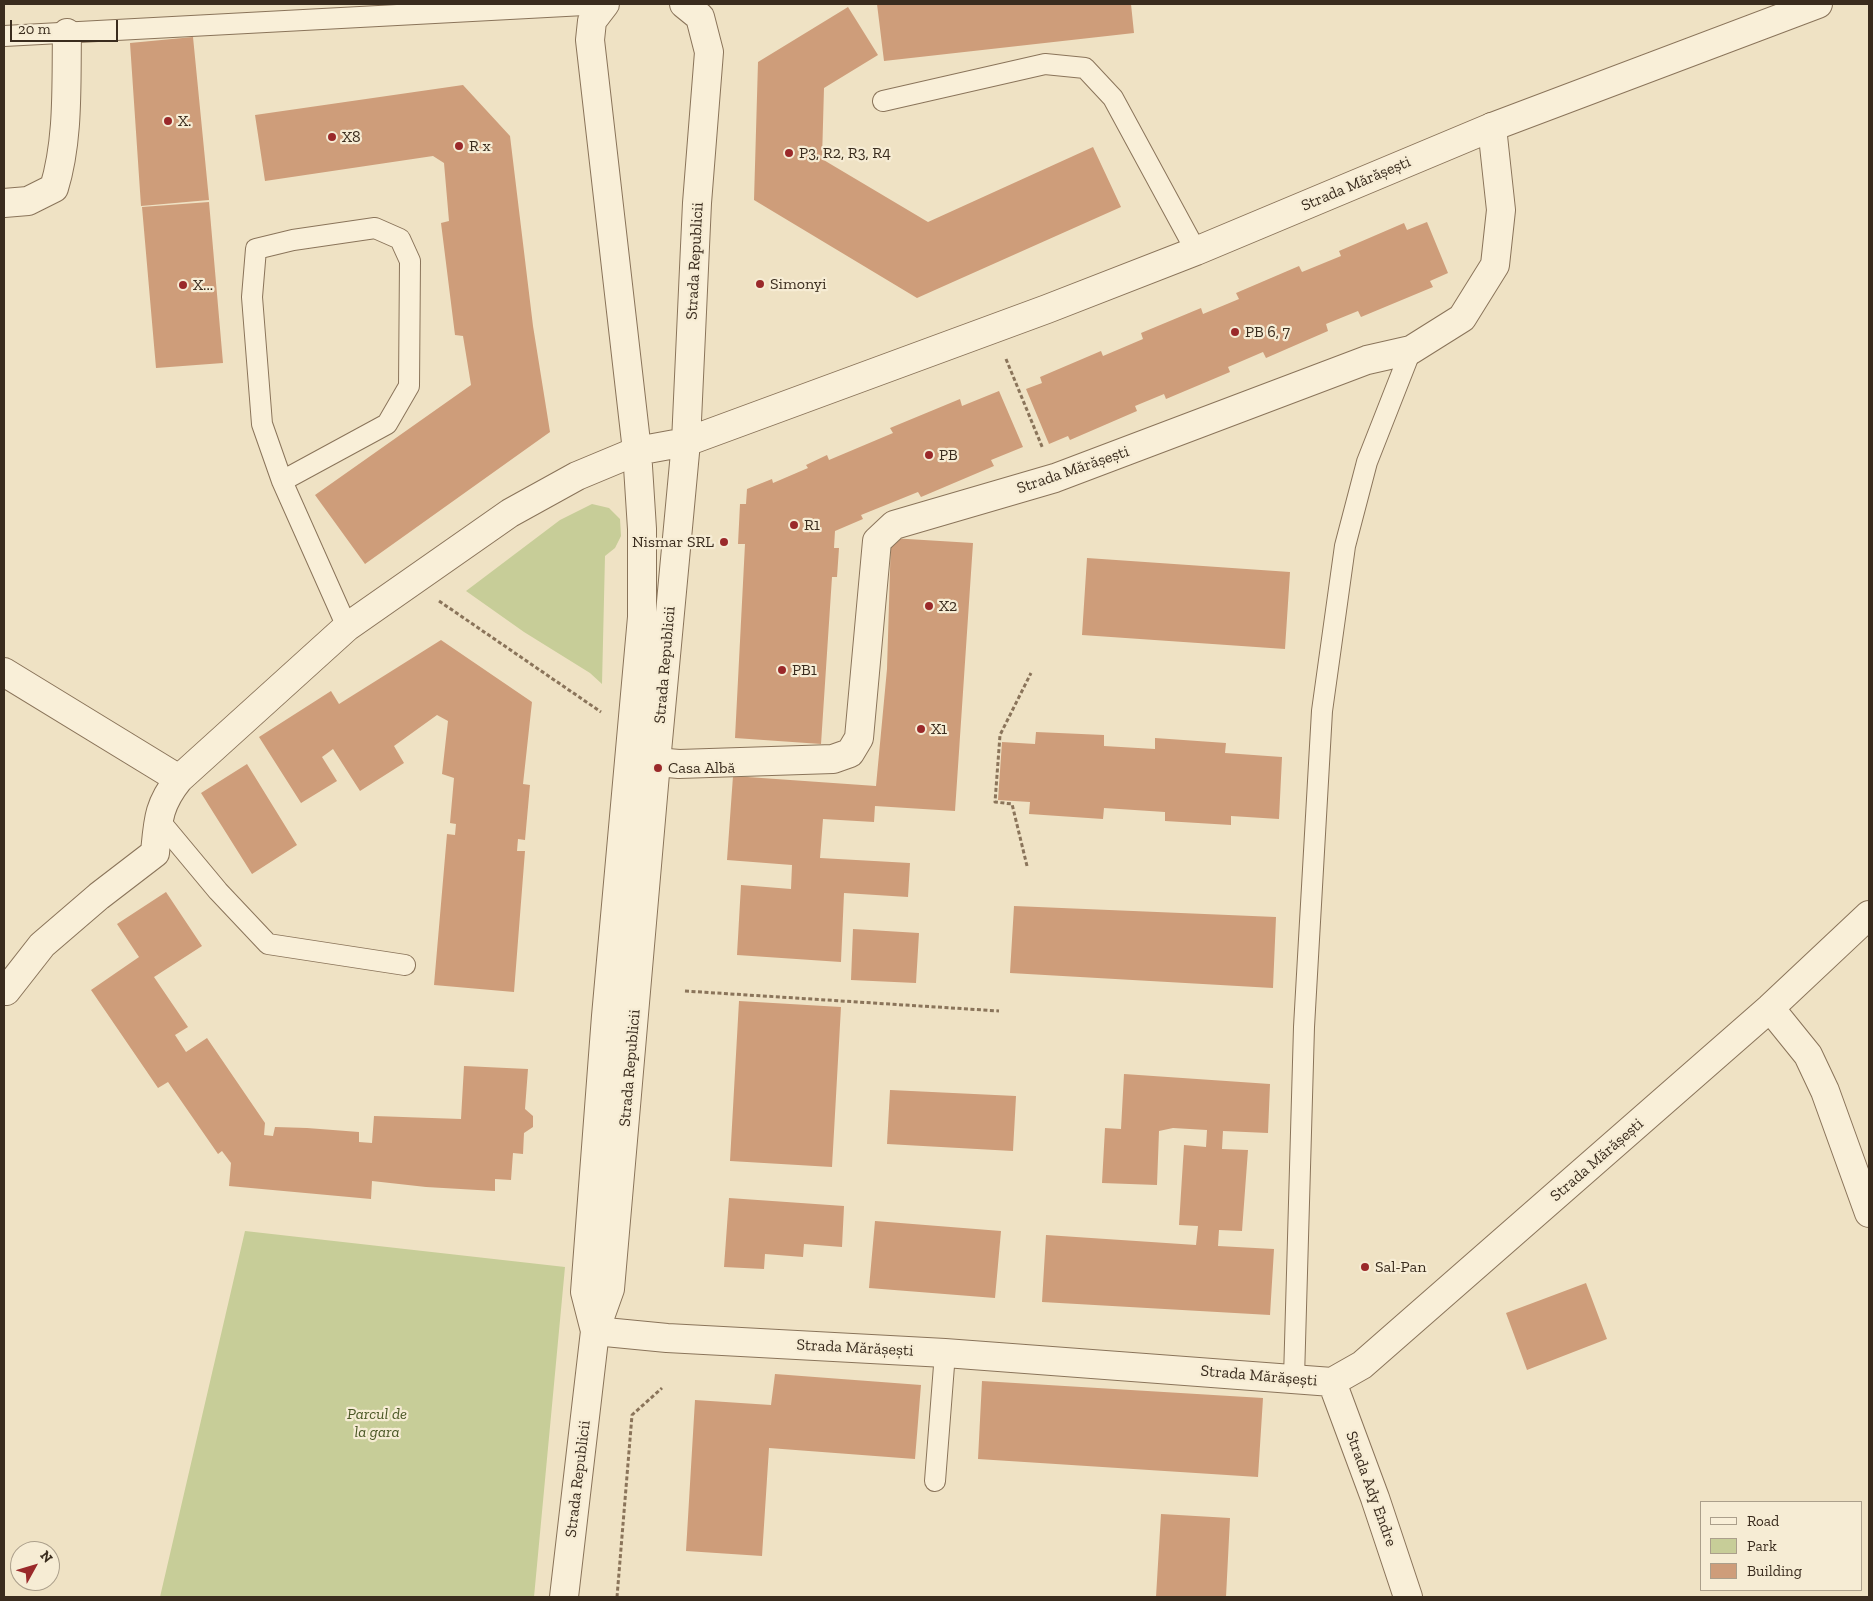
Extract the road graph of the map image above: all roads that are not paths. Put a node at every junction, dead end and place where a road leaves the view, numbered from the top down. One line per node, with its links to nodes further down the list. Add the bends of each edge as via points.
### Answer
1 (604, 4): 4 (lane); 12 (street, Strada Republicii, via 592,21 590,40)
2 (684, 4): 11 (street, Strada Republicii, via 700,17 709,52)
3 (1818, 4): 7 (street, Strada Mărășești)
4 (67, 33): 5 (lane); 8 (street, via 64,138 54,188 28,201)
5 (4, 36)
6 (883, 101): 9 (lane, via 1045,64 1085,68 1113,98)
7 (1492, 127): 9 (street, Strada Mărășești); 10 (street, Strada Mărășești, via 1501,210 1495,265 1462,318)
8 (4, 203)
9 (1196, 251): 11 (street, Strada Mărășești)
10 (1411, 350): 16 (street, Strada Mărășești, via 1367,360 1055,478 894,525 877,541 859,738 850,752 833,759 686,764); 26 (lane, via 1367,462 1345,546 1322,711 1304,1027)
11 (686, 442): 12 (street, Strada Mărășești); 16 (street, Strada Republicii)
12 (637, 451): 14 (street, Strada Mărășești, via 577,476 510,513); 24 (street, Strada Republicii, via 642,529 642,617 606,1016 586,1292)
13 (282, 481): 13 (lane, via 387,424 408,386 410,261 400,238 375,228 256,248 252,297 262,424); 14 (lane)
14 (346, 627): 17 (street, Strada Mărășești)
15 (4, 672): 17 (street)
16 (656, 762): 24 (street, Strada Republicii, via 610,1289)
17 (180, 780): 18 (street, Strada Mărășești, via 167,794)
18 (158, 819): 20 (lane, via 218,891 268,944); 21 (street, Strada Mărășești, via 155,853 42,945)
19 (1869, 916): 22 (street, Strada Mărășești)
20 (405, 965)
21 (6, 991)
22 (1770, 1008): 23 (street, via 1808,1055); 27 (street, Strada Mărășești, via 1362,1365)
23 (1869, 1213)
24 (595, 1331): 25 (street, Strada Mărășești); 29 (street, Strada Republicii)
25 (945, 1353): 26 (street, Strada Mărășești); 28 (lane)
26 (1294, 1378): 27 (street, Strada Mărășești)
27 (1332, 1382): 30 (street, Strada Ady Endre)
28 (936, 1481)
29 (564, 1597)
30 (1408, 1597)

